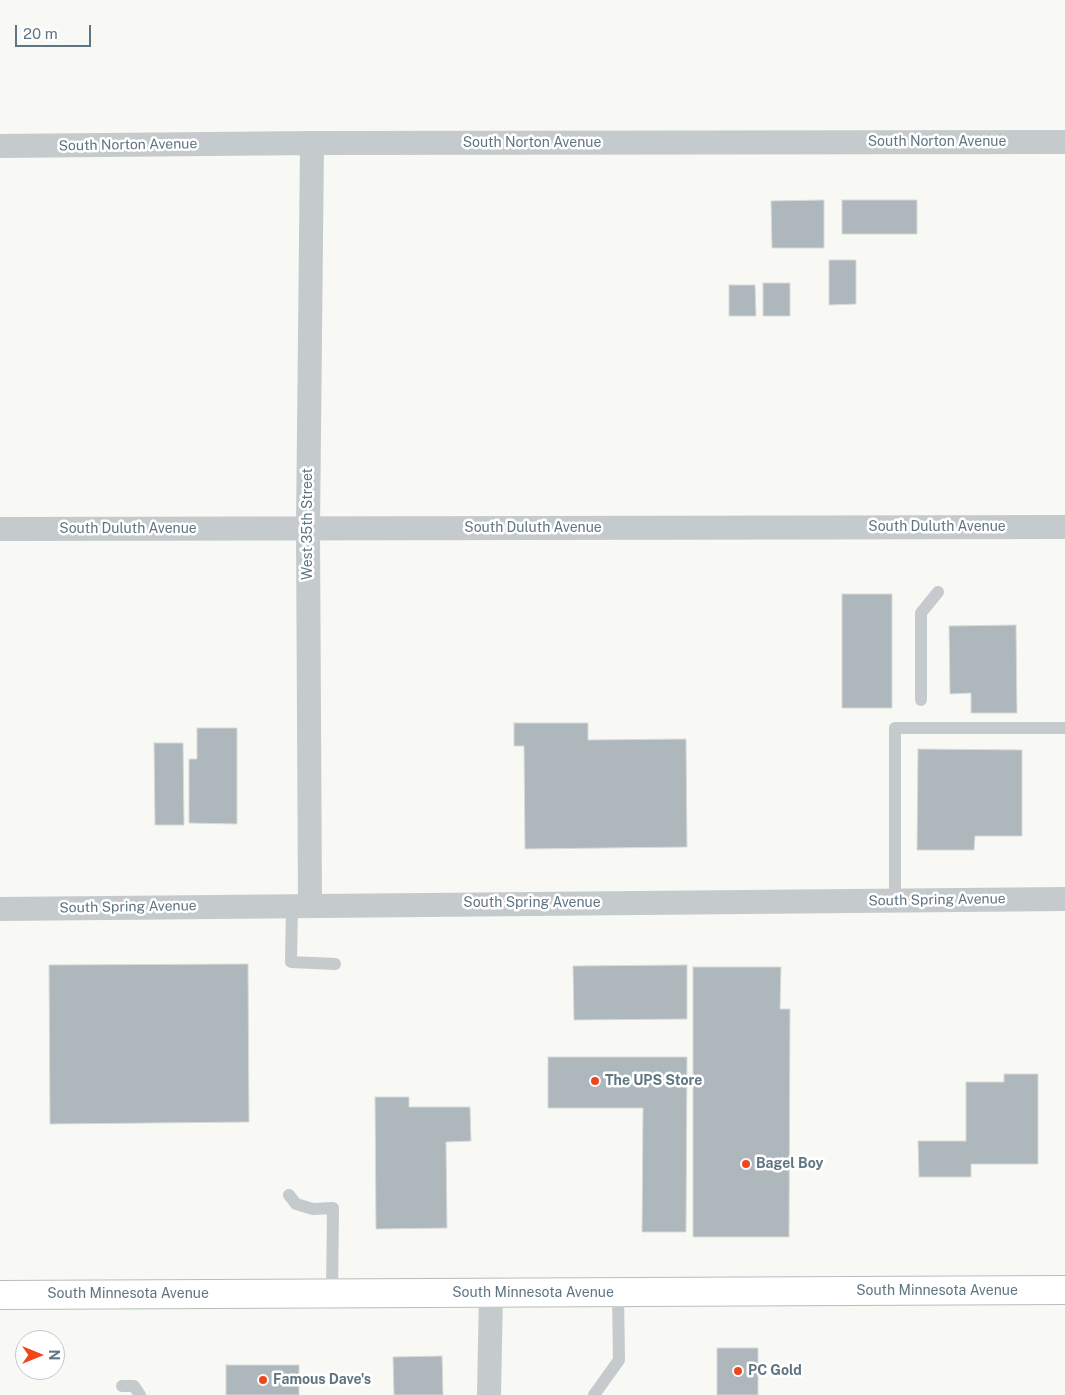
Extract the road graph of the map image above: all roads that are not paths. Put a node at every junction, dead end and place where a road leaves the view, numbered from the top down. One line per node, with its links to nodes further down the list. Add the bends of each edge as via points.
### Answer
1 (1065, 142): 2 (street, South Norton Avenue)
2 (312, 143): 3 (street, South Norton Avenue); 5 (street, West 35th Street)
3 (0, 146)
4 (1065, 527): 5 (street, South Duluth Avenue)
5 (308, 528): 6 (street, South Duluth Avenue); 12 (street, West 35th Street)
6 (0, 529)
7 (938, 592): 8 (lane, via 921,613)
8 (921, 700)
9 (1065, 728): 11 (lane, via 895,728)
10 (1065, 899): 11 (street, South Spring Avenue)
11 (895, 900): 12 (street, South Spring Avenue)
12 (301, 906): 13 (street, South Spring Avenue); 14 (lane, via 291,962)
13 (0, 909)
14 (334, 964)
15 (289, 1195): 19 (lane, via 296,1204 313,1209 333,1208)
16 (1065, 1290): 17 (main road, South Minnesota Avenue)
17 (618, 1292): 18 (main road, South Minnesota Avenue); 24 (lane, via 619,1360)
18 (491, 1293): 19 (main road, South Minnesota Avenue); 23 (street)
19 (332, 1294): 20 (main road, South Minnesota Avenue)
20 (0, 1295)
21 (122, 1386): 22 (lane, via 134,1386)
22 (140, 1395)
23 (489, 1395)
24 (594, 1395)

